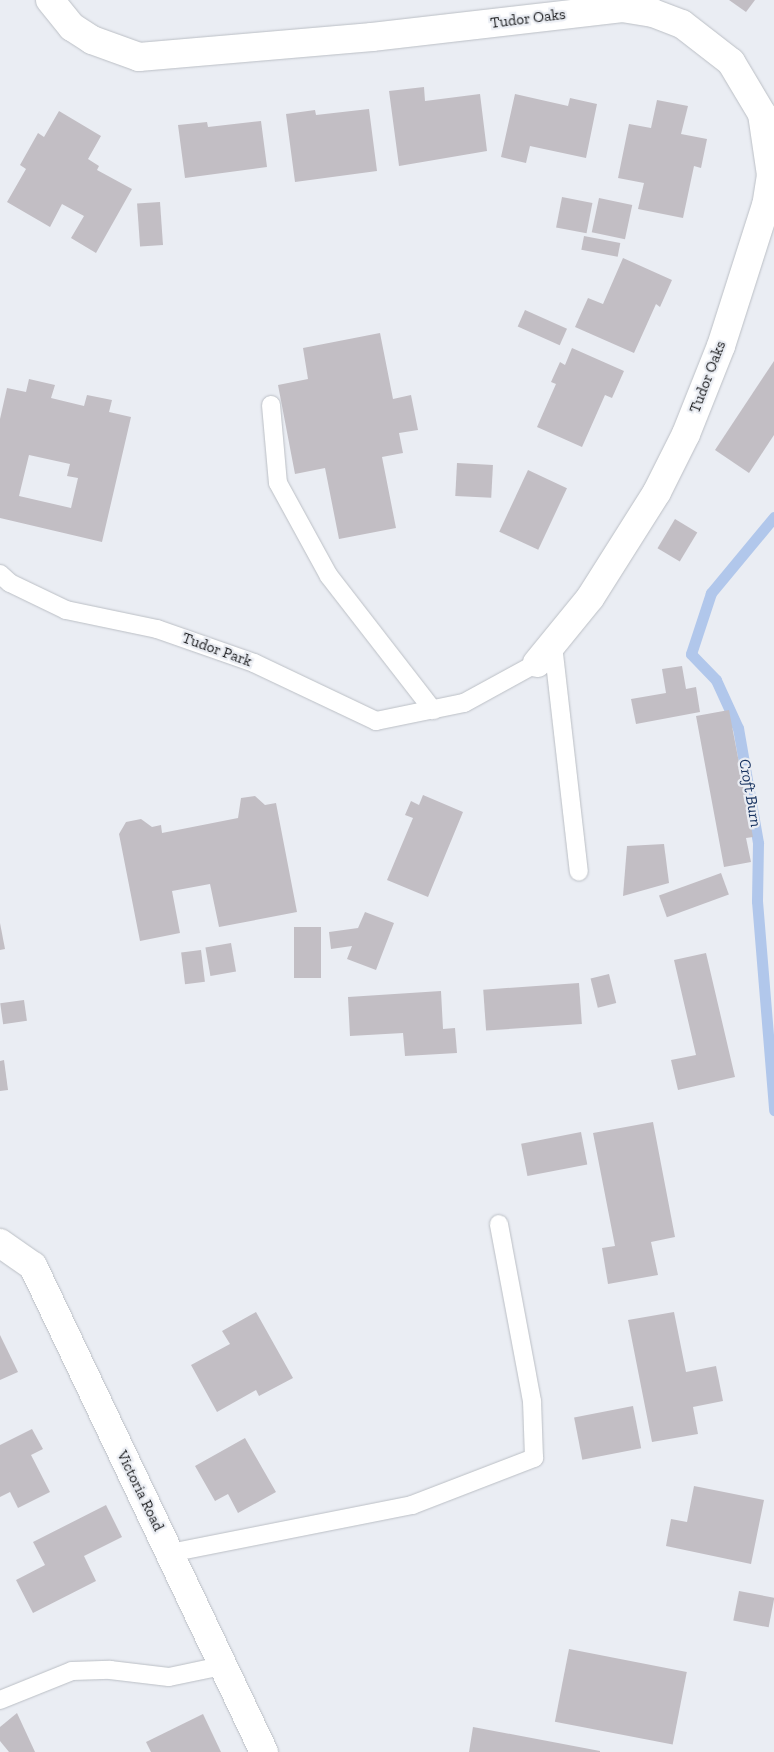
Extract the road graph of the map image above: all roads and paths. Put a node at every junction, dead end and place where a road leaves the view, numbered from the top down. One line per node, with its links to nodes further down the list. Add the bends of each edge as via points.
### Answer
1 (50, 0): 4 (street, Tudor Oaks, via 72,27 92,40 139,57 333,41 622,8 682,24 731,62 749,87 764,122 771,175 766,205 720,346 686,434 624,549)
2 (271, 404): 5 (lane, via 278,483 329,576)
3 (0, 574): 5 (lane, Tudor Park, via 10,583 66,610 157,629 254,663 376,721)
4 (545, 654): 5 (lane, Tudor Park, via 464,703); 6 (lane)
5 (433, 710)
6 (579, 872)
7 (499, 1224): 9 (lane, via 532,1401 534,1458 412,1506)
8 (0, 1243): 9 (street, Victoria Road, via 33,1266)
9 (170, 1553): 10 (street, Victoria Road)
10 (221, 1666): 11 (lane, via 168,1677 110,1670 72,1671); 12 (street, Victoria Road)
11 (0, 1700)
12 (264, 1752)

